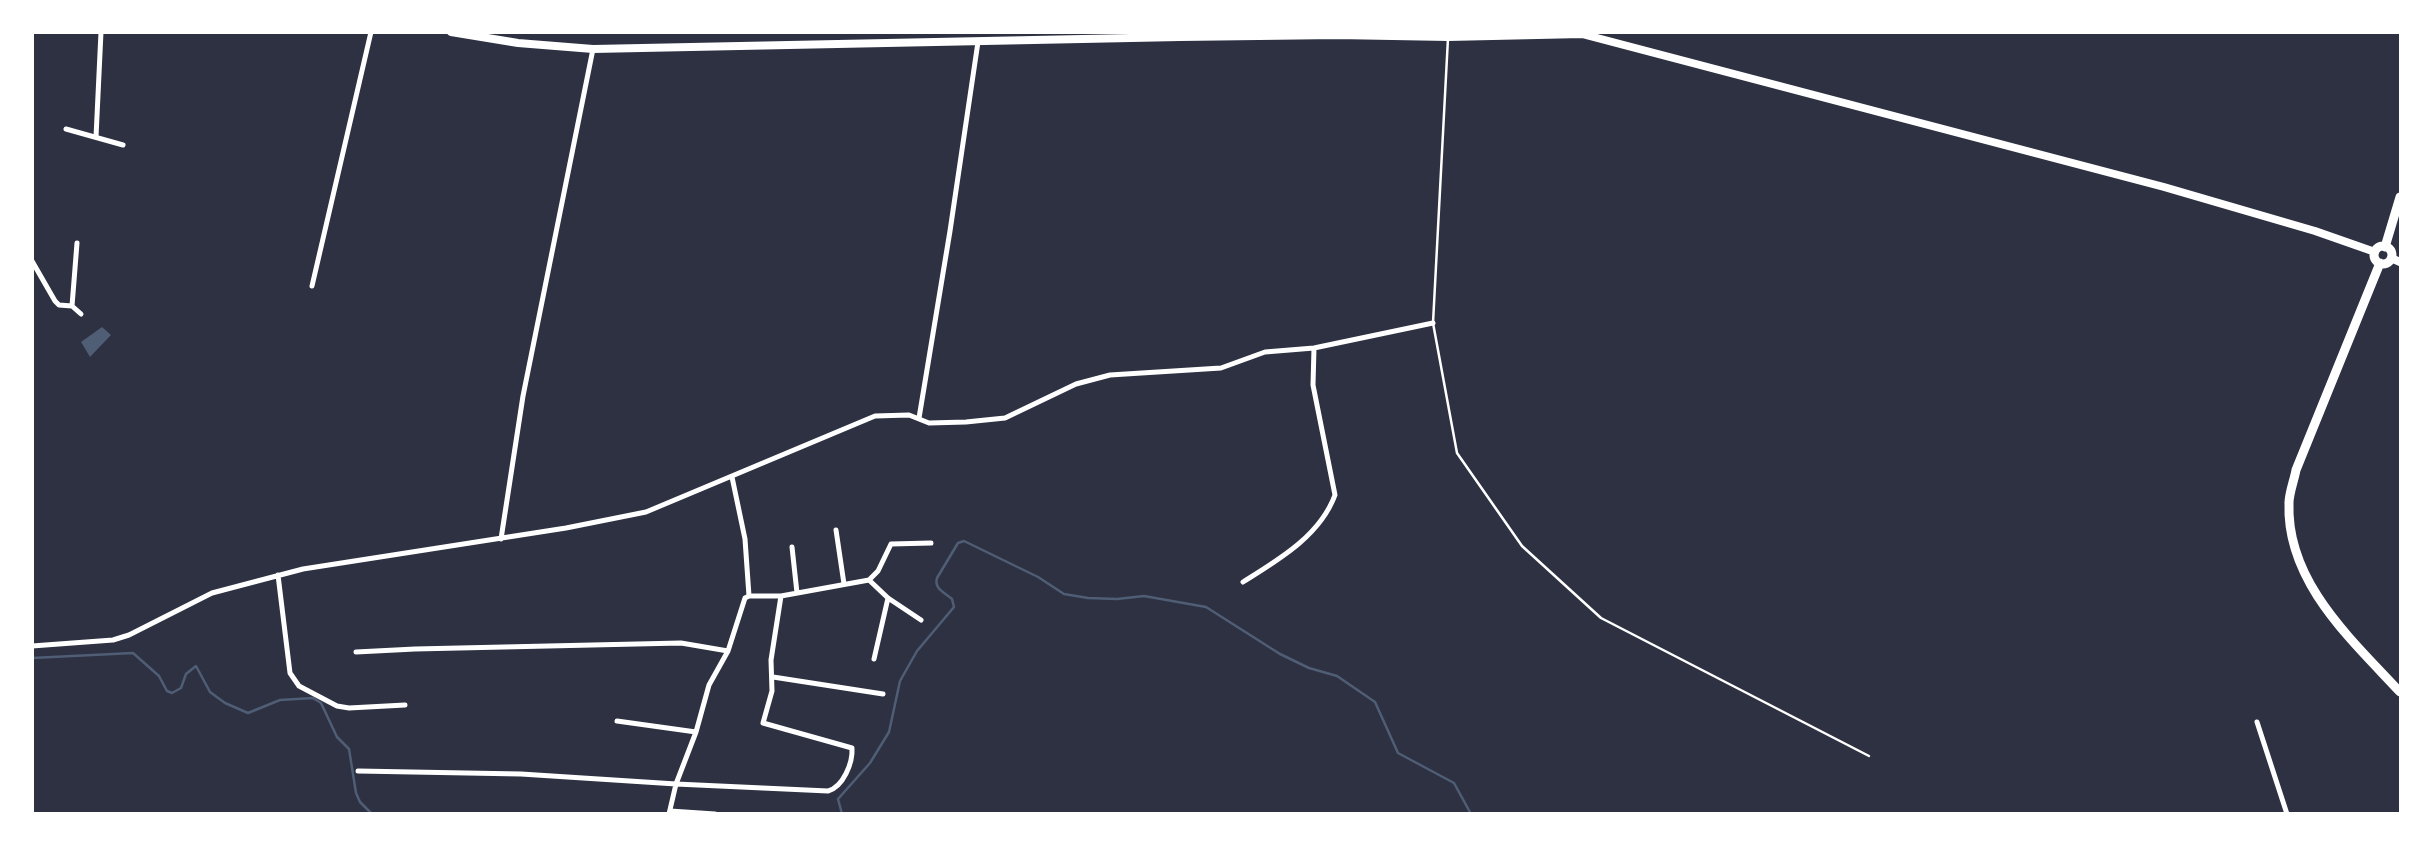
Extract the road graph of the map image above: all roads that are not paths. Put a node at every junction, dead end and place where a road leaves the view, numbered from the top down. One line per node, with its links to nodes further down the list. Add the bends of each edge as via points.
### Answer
1 (101, 32): 10 (street)
2 (371, 32): 20 (street)
3 (451, 32): 5 (main road)
4 (1180, 35): 6 (main road); 7 (main road)
5 (493, 36): 8 (main road)
6 (1448, 37): 15 (main road, via 1591,36 2164,187); 23 (lane)
7 (978, 42): 8 (main road); 25 (street)
8 (593, 49): 28 (street, via 523,396)
9 (66, 129): 10 (street)
10 (96, 137): 11 (street)
11 (123, 145)
12 (2400, 197): 14 (main road)
13 (77, 243): 21 (street)
14 (2385, 247): 15 (main road); 16 (main road, via 2391,252)
15 (2375, 252): 19 (main road, via 2375,260)
16 (2391, 258): 18 (main road); 19 (main road, via 2388,263)
17 (32, 261): 21 (street, via 55,301 59,305)
18 (2400, 262)
19 (2380, 264): 45 (main road, via 2296,470 2289,503 2296,550 2316,597)
20 (312, 286)
21 (72, 306): 22 (street)
22 (81, 314)
23 (1433, 323): 24 (street); 51 (lane, via 1457,453 1522,546 1601,618)
24 (1314, 348): 25 (street, via 1265,352 1221,368 1110,375 1076,384 1005,418 929,423); 33 (street, via 1313,385 1336,495 1330,509 1298,546)
25 (918, 418): 26 (street, via 875,416)
26 (732, 477): 28 (street, via 646,512); 36 (street, via 745,539)
27 (836, 530): 34 (street)
28 (501, 539): 31 (street, via 304,569)
29 (931, 543): 32 (street, via 891,544 878,571)
30 (792, 547): 35 (street)
31 (278, 576): 40 (street, via 212,593 113,640); 47 (street, via 290,673 296,684 343,708)
32 (869, 580): 34 (street); 38 (street)
33 (1243, 582)
34 (844, 584): 35 (street)
35 (797, 593): 37 (street)
36 (749, 596): 37 (street); 41 (street, via 742,601)
37 (781, 596): 44 (street, via 771,660)
38 (888, 598): 39 (street); 43 (street)
39 (921, 620)
40 (32, 646)
41 (728, 651): 42 (street, via 681,643); 50 (street, via 709,685)
42 (356, 652)
43 (874, 659)
44 (773, 677): 46 (street); 53 (street, via 763,723 852,748 853,754 842,782 828,791)
45 (2400, 692)
46 (883, 694)
47 (405, 705)
48 (617, 721): 50 (street)
49 (2257, 722): 56 (street)
50 (696, 732): 53 (street)
51 (1869, 756)
52 (358, 771): 53 (street, via 521,774)
53 (676, 784): 54 (street)
54 (669, 812): 55 (street)
55 (715, 814)
56 (2287, 814)

